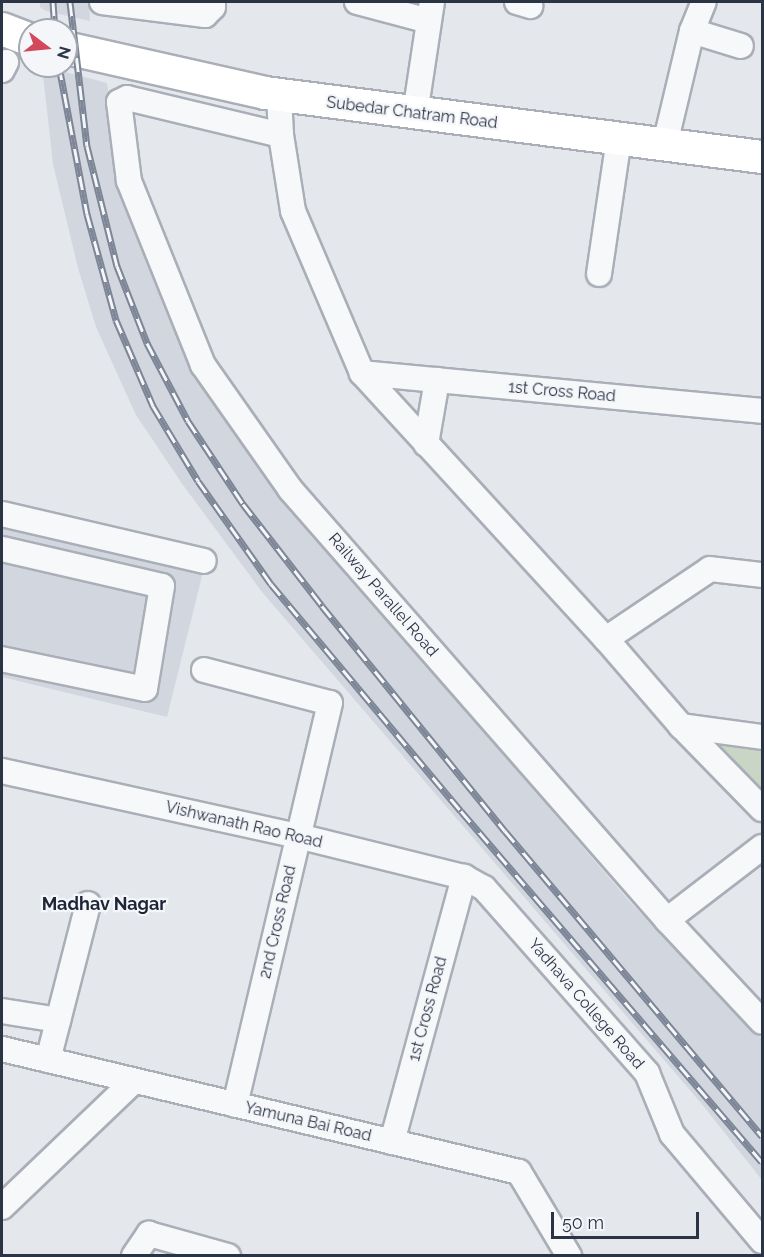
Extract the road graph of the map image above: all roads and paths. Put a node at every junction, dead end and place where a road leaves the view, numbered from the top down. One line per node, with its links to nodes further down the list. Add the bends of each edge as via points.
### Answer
1 (102, 2): 5 (street)
2 (213, 2): 5 (street, via 205,15)
3 (357, 2): 6 (street)
4 (704, 2): 8 (street)
5 (182, 7)
6 (430, 11): 13 (street)
7 (2, 29): 9 (main road)
8 (692, 31): 10 (street); 16 (street)
9 (18, 35)
10 (741, 46)
11 (78, 51): 12 (main road, Subedar Chatram Road)
12 (279, 95): 13 (main road, Subedar Chatram Road); 14 (street)
13 (415, 114): 15 (main road, Subedar Chatram Road)
14 (280, 135): 19 (street, via 293,211); 38 (street, Railway Parallel Road, via 127,98 119,102 129,181 203,365 290,489)
15 (619, 138): 16 (main road, Subedar Chatram Road); 18 (street)
16 (665, 144): 17 (main road, Subedar Chatram Road)
17 (762, 157)
18 (599, 274)
19 (362, 373): 20 (street, 1st Cross Road); 22 (street)
20 (437, 380): 21 (street, 1st Cross Road); 22 (street)
21 (762, 411)
22 (426, 444): 27 (street)
23 (2, 514): 25 (street)
24 (2, 549): 28 (street, via 162,586 145,689)
25 (204, 561)
26 (762, 575): 27 (street, via 710,569)
27 (606, 639): 30 (street)
28 (2, 659)
29 (204, 670): 34 (street, 2nd Cross Road, via 330,703)
30 (681, 726): 31 (street); 33 (street)
31 (762, 737)
32 (2, 771): 34 (street, Vishwanath Rao Road)
33 (762, 809)
34 (298, 836): 36 (street, Vishwanath Rao Road); 45 (street, 2nd Cross Road)
35 (762, 847): 38 (street)
36 (474, 882): 46 (street, 1st Cross Road); 48 (street, Yadhava College Road, via 647,1073 672,1134)
37 (88, 904): 40 (street)
38 (668, 920): 41 (street, Railway Parallel Road)
39 (2, 1011): 40 (street)
40 (58, 1020): 43 (street)
41 (762, 1022)
42 (2, 1049): 43 (street, Yamuna Bai Road)
43 (48, 1060): 44 (street, Yamuna Bai Road)
44 (134, 1081): 45 (street, Yamuna Bai Road); 47 (street)
45 (235, 1105): 46 (street, Yamuna Bai Road)
46 (392, 1142): 51 (street, Yamuna Bai Road, via 519,1172)
47 (2, 1207)
48 (762, 1241)
49 (134, 1256): 50 (street, via 149,1234)
50 (228, 1256)
51 (569, 1256)

